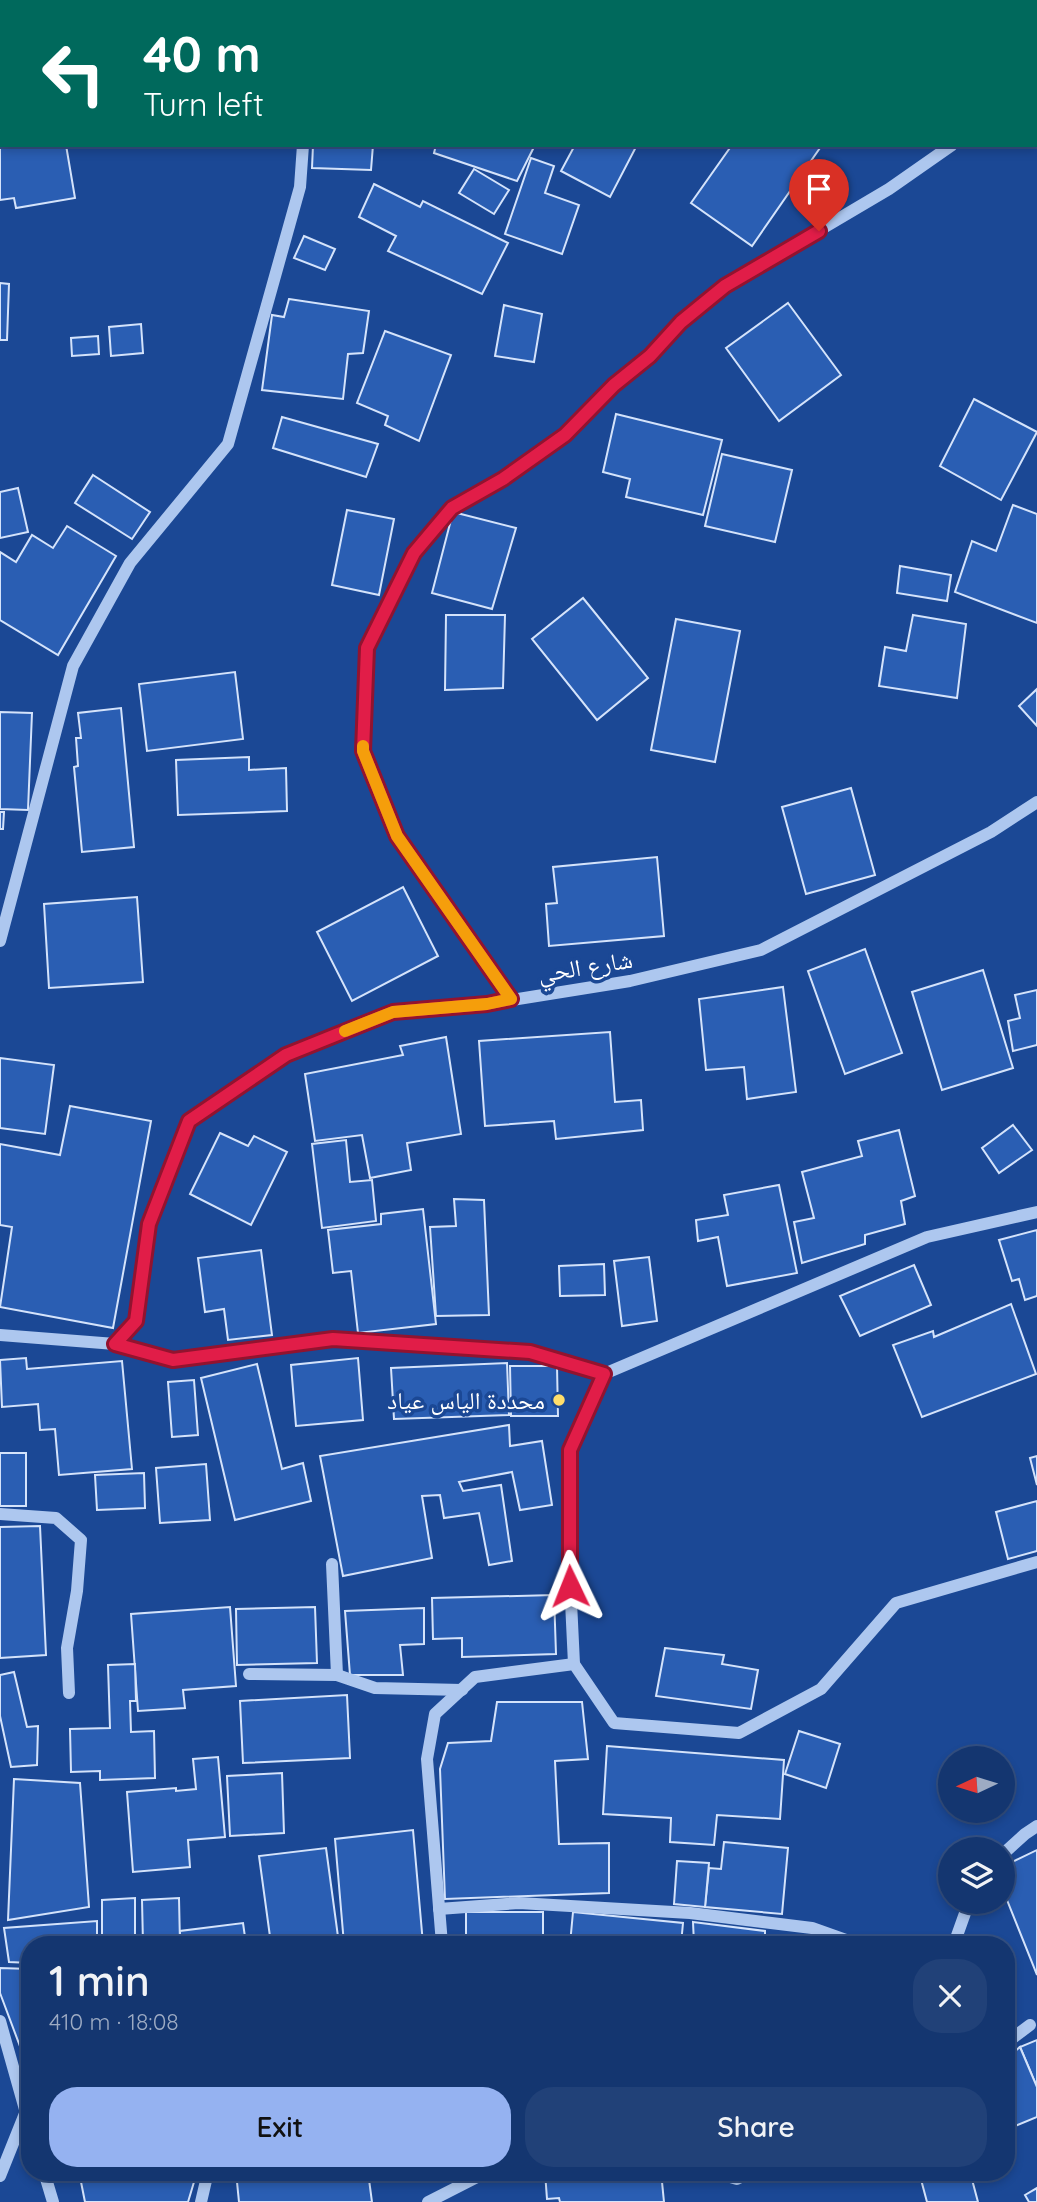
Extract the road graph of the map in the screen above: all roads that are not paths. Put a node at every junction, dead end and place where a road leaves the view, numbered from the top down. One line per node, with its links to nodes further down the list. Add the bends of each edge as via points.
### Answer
1 (303, 147): 4 (street, via 300,187 228,444 130,563 73,666)
2 (949, 147): 5 (street, via 889,189 725,286 681,322 565,435 452,508 414,553 367,648 363,751 397,836)
3 (1037, 802): 5 (street, شارع الحي, via 991,832 761,950 630,981)
4 (0, 941)
5 (511, 999): 8 (street, شارع الحي, via 393,1012 286,1055 189,1121 149,1224 136,1321)
6 (1037, 1212): 9 (street, via 927,1237)
7 (0, 1335): 8 (street)
8 (115, 1344): 9 (street, via 173,1360 333,1339 530,1352)
9 (604, 1374): 13 (street, via 570,1450)
10 (0, 1514): 17 (street, via 56,1518 81,1540 67,1648)
11 (1037, 1562): 13 (street, via 896,1603 821,1689 739,1733 614,1723)
12 (332, 1564): 15 (street)
13 (574, 1664): 16 (street, via 475,1677)
14 (249, 1674): 15 (street)
15 (337, 1675): 16 (street, via 375,1688)
16 (461, 1690): 20 (street, via 435,1714 427,1759)
17 (69, 1693)
18 (1037, 1826): 19 (street)
19 (1015, 1844)
20 (439, 1909): 22 (street); 23 (street, via 519,1903 690,1913 811,1928)
21 (965, 1914): 24 (street)
22 (441, 1936)
23 (834, 1936)
24 (957, 1936)
25 (0, 2021): 28 (street)
26 (1030, 2025): 27 (street)
27 (1015, 2036)
28 (21, 2090)
29 (21, 2125): 30 (street)
30 (0, 2176)
31 (47, 2181): 34 (street)
32 (206, 2181): 35 (street)
33 (469, 2181): 36 (street)
34 (53, 2202)
35 (201, 2202)
36 (428, 2202)

